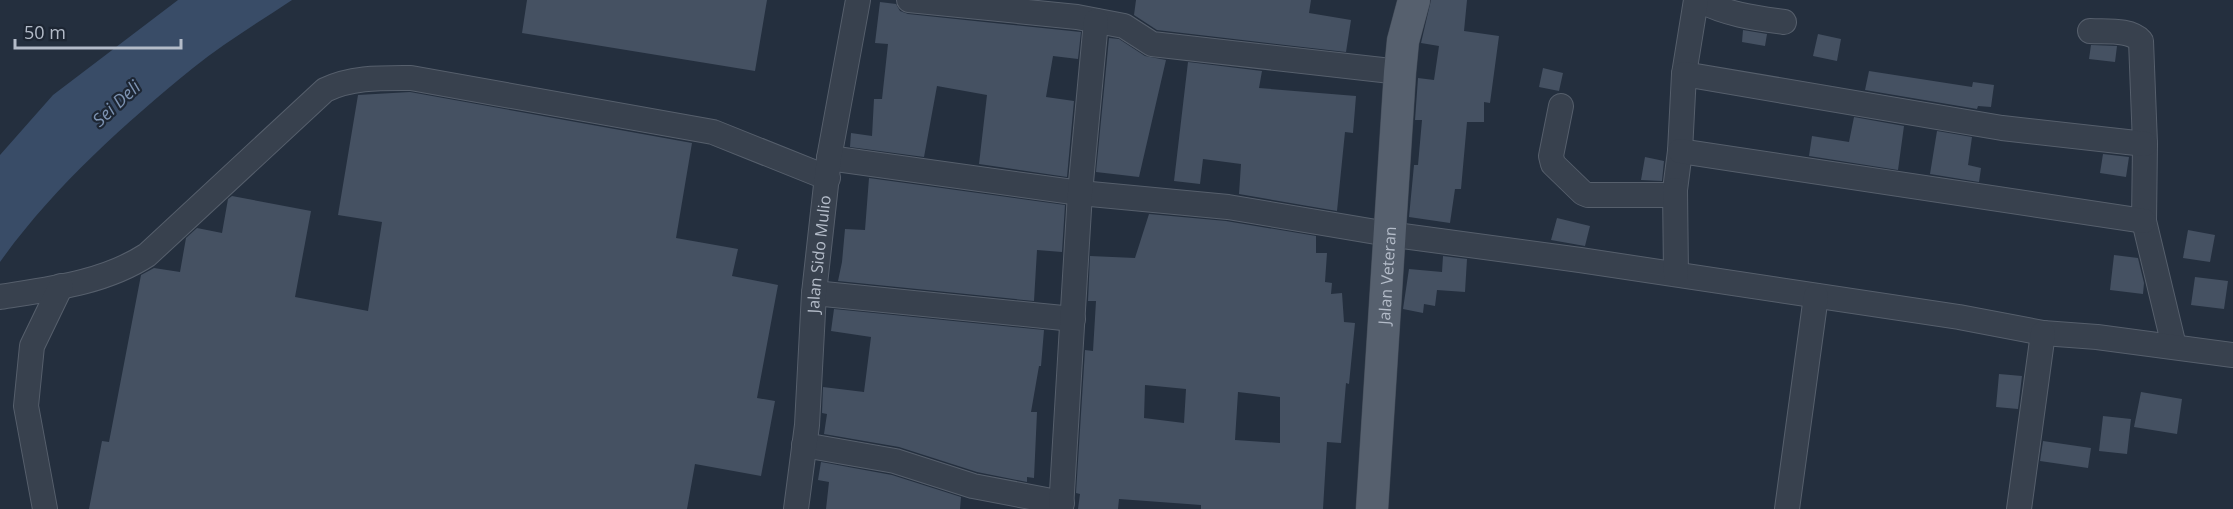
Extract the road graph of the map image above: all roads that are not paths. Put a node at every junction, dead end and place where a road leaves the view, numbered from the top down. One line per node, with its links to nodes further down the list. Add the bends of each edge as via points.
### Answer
1 (858, 0): 15 (street, Jalan Sido Mulio)
2 (909, 0): 6 (street)
3 (1394, 0): 9 (main road, Jalan Veteran)
4 (1414, 0): 9 (main road, Jalan Veteran)
5 (1697, 0): 7 (street, via 1738,16); 11 (street)
6 (1096, 21): 10 (street, via 1124,26 1152,44); 17 (street)
7 (1784, 22)
8 (2090, 31): 13 (street, via 2128,33 2142,41)
9 (1403, 41): 10 (main road, Jalan Veteran)
10 (1400, 72): 19 (main road, Jalan Veteran)
11 (1684, 74): 13 (street, via 2002,128); 14 (street)
12 (1561, 106): 16 (street, via 1551,156 1553,164 1583,193 1668,195)
13 (2145, 144): 18 (street)
14 (1680, 151): 16 (street); 18 (street)
15 (829, 168): 17 (street); 21 (street, via 704,131 411,78 341,82 325,90 147,255 108,274); 22 (street, Jalan Sido Mulio)
16 (1675, 190): 20 (street)
17 (1080, 193): 19 (street, via 1228,207); 25 (street)
18 (2144, 221): 27 (street)
19 (1388, 234): 20 (street); 33 (main road, Jalan Veteran)
20 (1676, 274): 23 (street)
21 (51, 288): 24 (street); 31 (street, via 32,346 26,406)
22 (814, 293): 25 (street); 29 (street, Jalan Sido Mulio)
23 (1816, 296): 26 (street); 34 (street)
24 (0, 297)
25 (1073, 319): 30 (street)
26 (2043, 333): 27 (street); 35 (street)
27 (2174, 346): 28 (street)
28 (2233, 355)
29 (804, 445): 30 (street, via 895,461 973,486); 32 (street, Jalan Sido Mulio)
30 (1061, 506)
31 (45, 509)
32 (796, 509)
33 (1372, 509)
34 (1787, 509)
35 (2019, 509)

